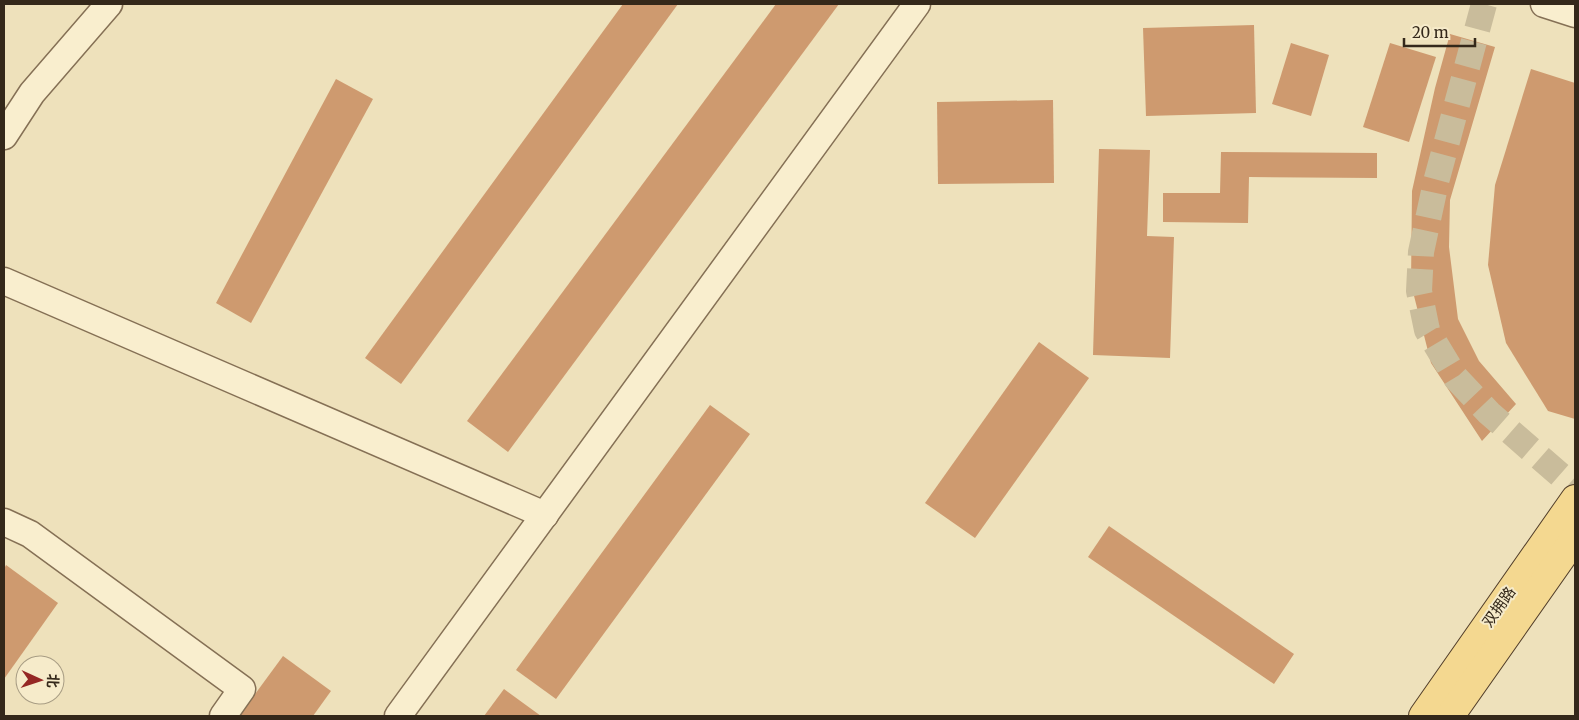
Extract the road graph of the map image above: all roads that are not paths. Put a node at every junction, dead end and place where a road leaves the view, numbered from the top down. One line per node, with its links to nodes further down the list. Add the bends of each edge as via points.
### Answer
1 (109, 4): 5 (street, via 32,93)
2 (917, 4): 8 (street)
3 (1544, 4): 4 (street)
4 (1575, 14)
5 (4, 136)
6 (4, 281): 8 (street)
7 (1575, 498): 13 (main road, 双拥路)
8 (545, 515): 12 (street)
9 (4, 522): 11 (street, via 30,534 242,689)
10 (1575, 538): 14 (main road, 双拥路)
11 (223, 716)
12 (398, 716)
13 (1423, 716)
14 (1450, 716)

